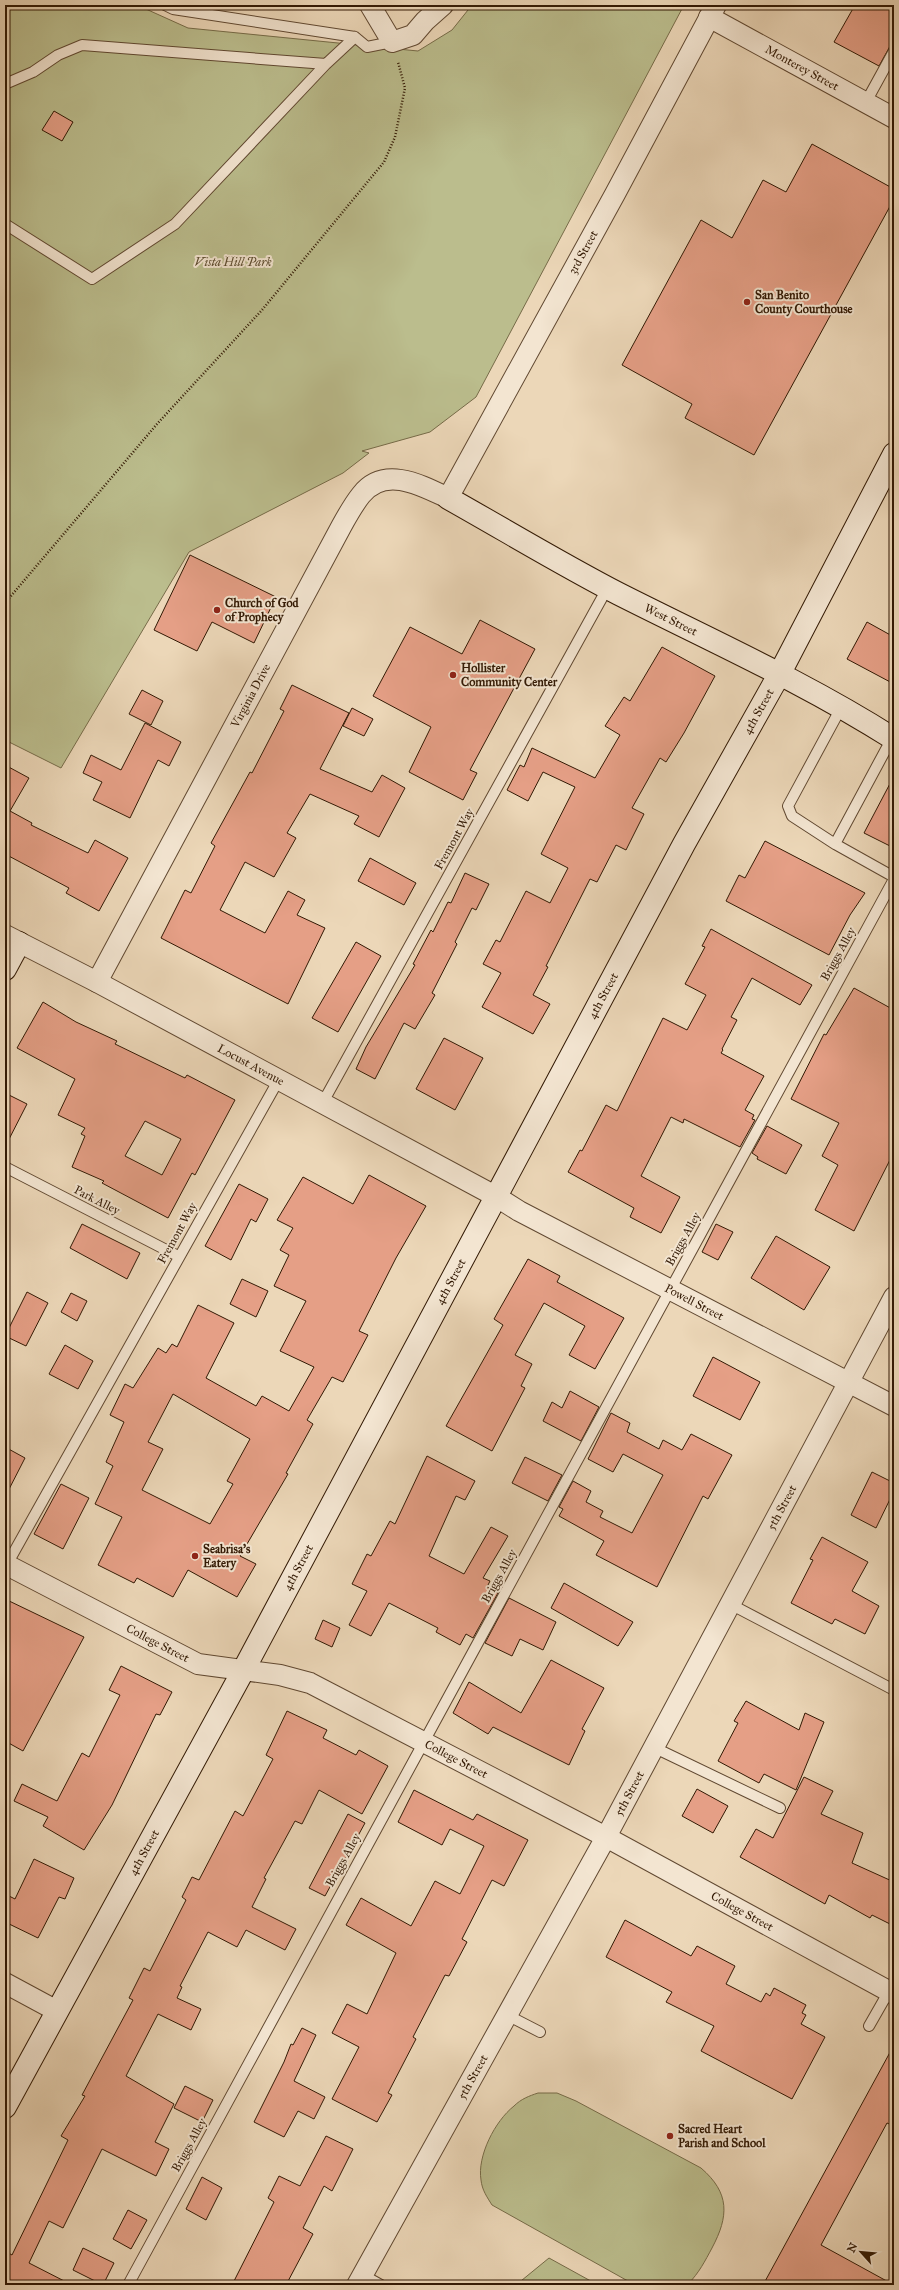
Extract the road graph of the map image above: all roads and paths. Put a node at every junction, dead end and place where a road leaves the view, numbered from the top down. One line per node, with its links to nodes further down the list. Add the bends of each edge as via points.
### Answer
1 (165, 5): 5 (lane, via 173,9)
2 (370, 5): 6 (street)
3 (440, 7): 6 (street, via 413,36)
4 (712, 11): 10 (street, Monterey Street); 14 (street, 3rd Street)
5 (355, 38): 6 (lane, via 367,47); 8 (lane)
6 (392, 42): 16 (path, via 405,88 395,137 384,162 262,310 157,424)
7 (894, 52): 10 (lane)
8 (326, 64): 9 (lane, via 82,45); 12 (lane, via 175,224 92,279)
9 (5, 84)
10 (866, 102): 11 (street, Monterey Street)
11 (894, 118)
12 (5, 224)
13 (894, 454): 17 (main road, 4th Street)
14 (448, 498): 15 (main road, West Street); 24 (street, Virginia Drive, via 424,486 392,478 376,482 361,494 337,533)
15 (608, 587): 17 (main road, West Street); 26 (lane, Fremont Way)
16 (5, 603)
17 (780, 673): 18 (main road, West Street); 28 (main road, 4th Street, via 684,844)
18 (842, 706): 19 (main road, West Street); 20 (lane, via 788,806 792,816)
19 (893, 738): 20 (lane)
20 (835, 844): 21 (lane)
21 (894, 878): 30 (lane, Briggs Alley)
22 (12, 939): 23 (main road); 24 (street, Locust Avenue)
23 (5, 969)
24 (97, 982): 25 (street, Locust Avenue)
25 (278, 1081): 26 (street, Locust Avenue); 29 (lane, Fremont Way)
26 (322, 1104): 28 (street, Locust Avenue)
27 (5, 1167): 29 (lane, Park Alley)
28 (497, 1196): 30 (street, Powell Street, via 519,1211); 36 (main road, 4th Street)
29 (178, 1256): 34 (lane, Fremont Way)
30 (670, 1290): 32 (street, Powell Street); 38 (lane, Briggs Alley)
31 (894, 1297): 32 (street, 5th Street)
32 (848, 1382): 33 (street, Powell Street); 35 (street, 5th Street)
33 (894, 1406)
34 (6, 1566): 36 (street, College Street, via 198,1664)
35 (730, 1604): 37 (lane); 39 (street, 5th Street)
36 (243, 1671): 38 (street, College Street, via 280,1675 310,1683); 44 (main road, 4th Street)
37 (894, 1690)
38 (423, 1741): 41 (street, College Street); 50 (lane, Briggs Alley)
39 (653, 1747): 40 (lane); 41 (street, 5th Street)
40 (780, 1808)
41 (606, 1837): 43 (street, College Street); 45 (street, 5th Street)
42 (5, 1983): 44 (street)
43 (891, 1992): 46 (lane)
44 (56, 2011): 48 (main road, 4th Street)
45 (507, 2015): 47 (lane); 49 (street, 5th Street)
46 (869, 2026)
47 (540, 2032)
48 (5, 2107)
49 (360, 2280): 51 (lane)
50 (128, 2285)
51 (381, 2285)

